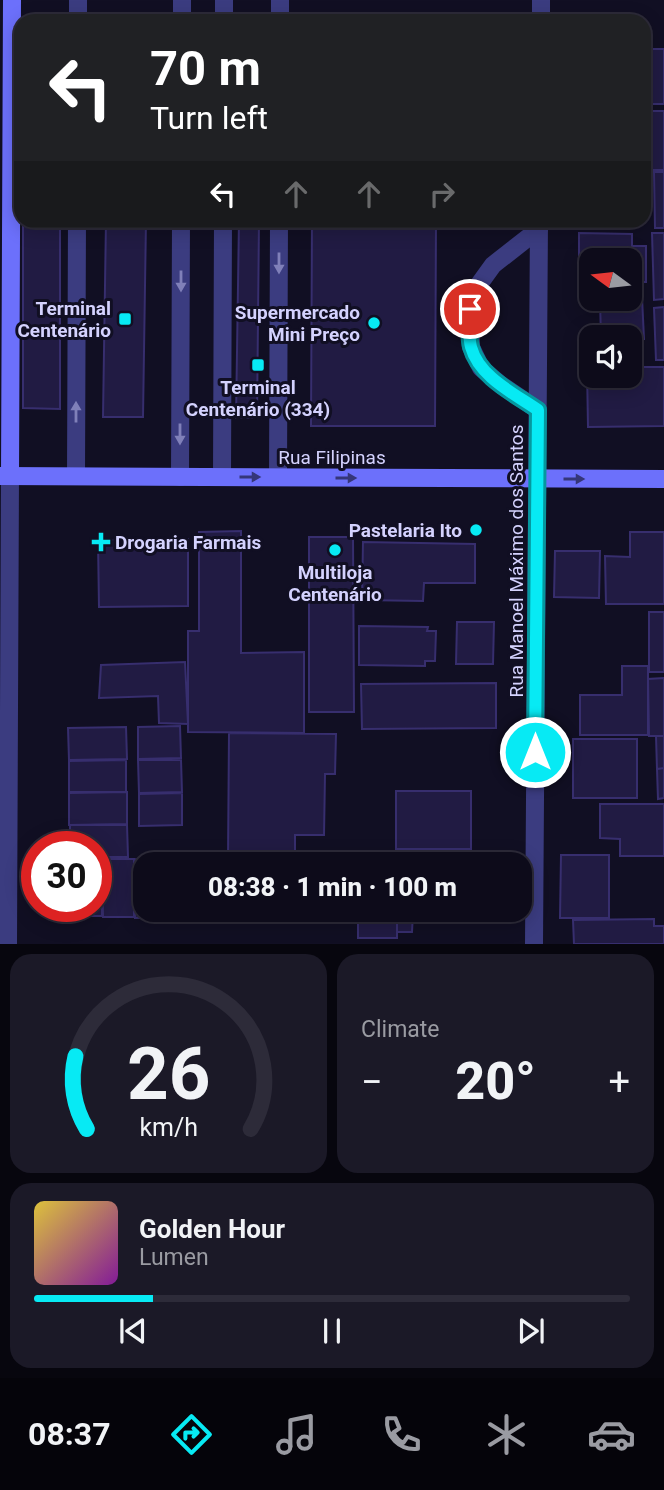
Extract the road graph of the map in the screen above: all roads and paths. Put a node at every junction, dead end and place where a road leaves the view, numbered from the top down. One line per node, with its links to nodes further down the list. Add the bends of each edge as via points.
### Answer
1 (12, 0): 9 (street)
2 (77, 228): 10 (street, one-way to 2)
3 (181, 228): 11 (street, one-way to 11)
4 (223, 228): 12 (street)
5 (279, 228): 13 (street, one-way to 13)
6 (536, 228): 8 (street, via 494,265 480,283 470,309 471,348 481,368)
7 (539, 228): 8 (street, Rua Manoel Máximo dos Santos)
8 (538, 410): 14 (street, Rua Manoel Máximo dos Santos)
9 (5, 476): 10 (street, Rua Filipinas); 16 (street)
10 (76, 476): 11 (street, Rua Filipinas)
11 (180, 477): 12 (street, Rua Filipinas)
12 (222, 477): 13 (street, Rua Filipinas, one-way to 13)
13 (278, 477): 14 (street, Rua Filipinas, one-way to 14)
14 (537, 479): 15 (street, Rua Filipinas, one-way to 15); 17 (street, Rua Manoel Máximo dos Santos)
15 (664, 480)
16 (8, 944)
17 (534, 944)

